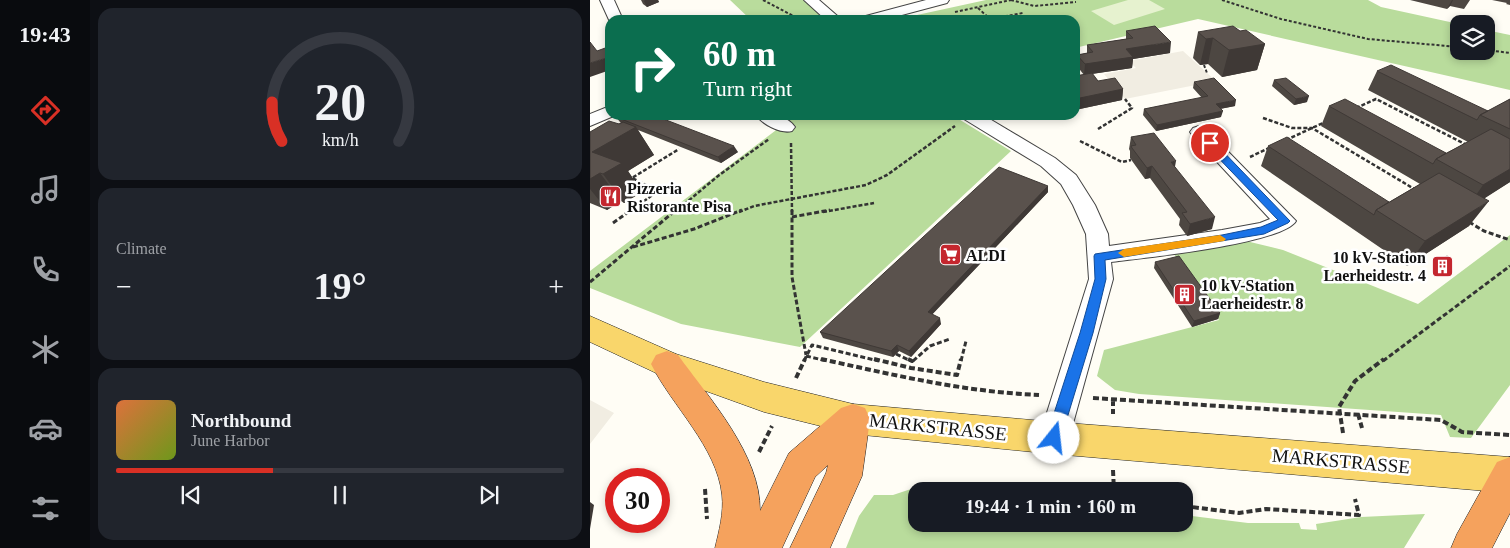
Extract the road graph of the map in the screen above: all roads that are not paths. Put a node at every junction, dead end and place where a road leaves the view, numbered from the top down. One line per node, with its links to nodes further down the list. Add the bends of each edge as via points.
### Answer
1 (607, 0): 4 (street)
2 (811, 0): 5 (street)
3 (942, 0): 6 (street)
4 (614, 15)
5 (830, 15)
6 (885, 15)
7 (605, 114): 10 (street)
8 (773, 120): 11 (street)
9 (978, 120): 13 (street, via 1048,162 1069,180 1097,234)
10 (590, 121)
11 (786, 127)
12 (1198, 132): 13 (lane, via 1285,221 1264,230 1222,238)
13 (1099, 256): 17 (street, via 1101,279)
14 (590, 328): 15 (main road, MARKSTRASSE)
15 (667, 364): 16 (main road, MARKSTRASSE, via 764,397); 20 (highway, via 722,448 733,471 739,488)
16 (853, 419): 17 (main road, MARKSTRASSE); 21 (highway, via 802,465); 22 (highway, via 844,476)
17 (1054, 438): 18 (main road, MARKSTRASSE)
18 (1510, 475): 19 (highway)
19 (1474, 540)
20 (735, 548)
21 (762, 548)
22 (810, 548)

